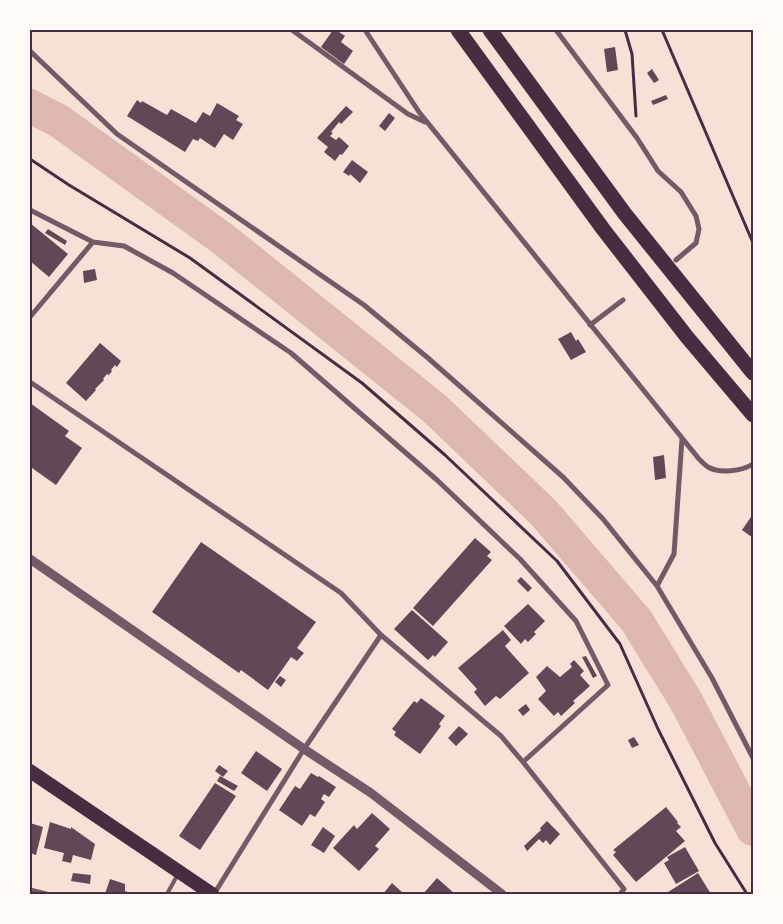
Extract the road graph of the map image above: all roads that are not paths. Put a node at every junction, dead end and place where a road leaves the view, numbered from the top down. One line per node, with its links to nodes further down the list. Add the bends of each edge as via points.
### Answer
1 (292, 30): 7 (street, via 408,114)
2 (365, 30): 7 (street)
3 (458, 30): 16 (highway, via 603,230)
4 (490, 30): 14 (highway, via 625,214)
5 (556, 30): 10 (street, via 658,171 681,192 696,216 696,243)
6 (30, 52): 20 (street, via 117,134 364,305 428,358 564,477)
7 (428, 124): 13 (street)
8 (30, 210): 9 (street)
9 (92, 242): 12 (street); 24 (street, via 124,246 173,273 291,353 444,486 520,559 576,621 608,685)
10 (676, 260)
11 (623, 300): 13 (street)
12 (30, 317)
13 (590, 325): 17 (street)
14 (753, 373)
15 (30, 382): 21 (street, via 341,593)
16 (750, 411)
17 (682, 439): 18 (street, via 710,468 724,471); 20 (street, via 674,554)
18 (753, 464)
19 (30, 559): 22 (street)
20 (657, 586): 23 (street, via 712,678)
21 (382, 635): 22 (street); 24 (street, via 500,736)
22 (304, 749): 30 (street); 31 (street, via 370,793)
23 (753, 758)
24 (523, 762): 32 (street, via 624,889)
25 (30, 771): 26 (highway)
26 (179, 872): 29 (lane); 30 (highway)
27 (30, 890): 28 (street)
28 (46, 894)
29 (167, 894)
30 (213, 894)
31 (502, 894)
32 (620, 894)

